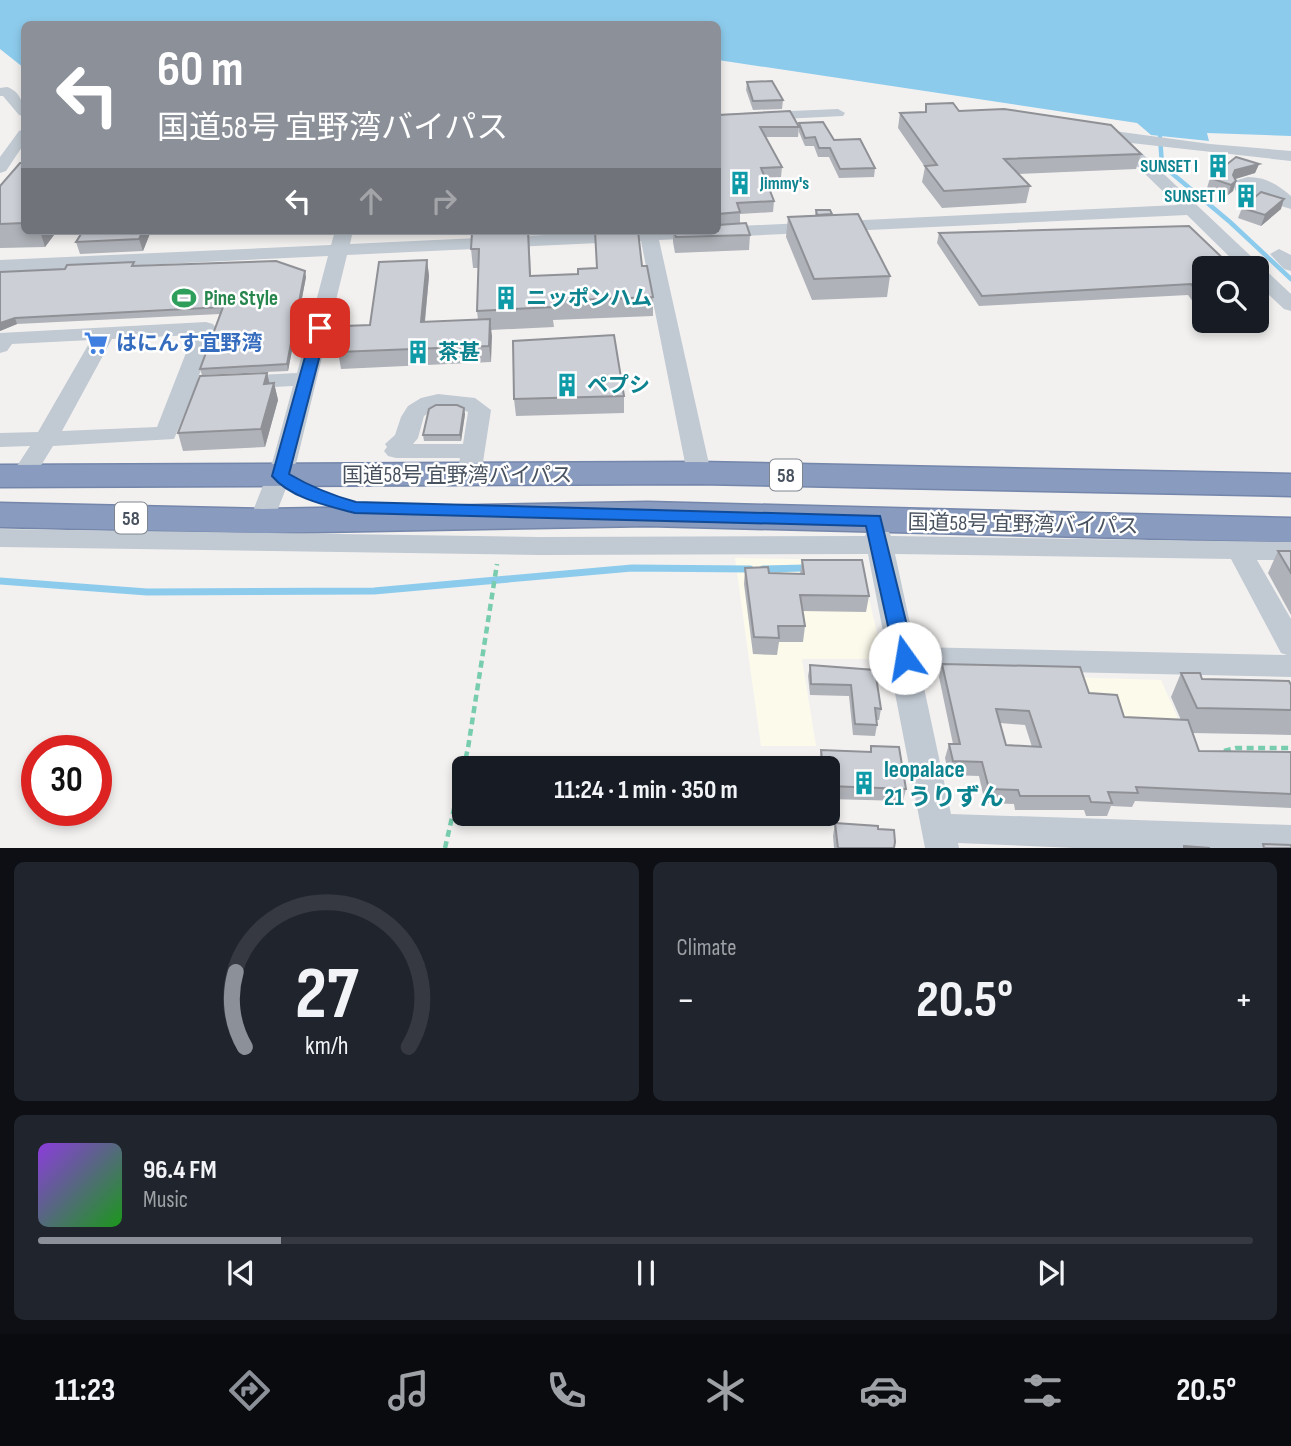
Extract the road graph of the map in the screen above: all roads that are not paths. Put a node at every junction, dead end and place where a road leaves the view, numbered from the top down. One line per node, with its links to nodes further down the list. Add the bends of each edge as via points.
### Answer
1 (0, 92): 2 (street, via 8,91)
2 (21, 108)
3 (838, 113): 4 (street)
4 (721, 118)
5 (21, 138): 9 (street)
6 (1176, 144): 7 (street); 11 (street, via 1114,136)
7 (1291, 156)
8 (1291, 163): 10 (street, via 1264,162)
9 (0, 167)
10 (1290, 197)
11 (1191, 210): 12 (street); 17 (street)
12 (721, 230)
13 (572, 235): 15 (street)
14 (649, 235): 29 (street)
15 (342, 241): 19 (street); 24 (street)
16 (1291, 253): 18 (street, via 1279,254)
17 (1239, 256)
18 (1291, 265)
19 (0, 266)
20 (1269, 284): 21 (street)
21 (1291, 305)
22 (105, 333): 23 (street, via 6,338); 25 (street, via 206,328); 26 (street)
23 (0, 347)
24 (307, 379): 25 (street); 31 (street)
25 (185, 385): 26 (street, via 166,433)
26 (46, 439): 27 (street); 30 (street)
27 (0, 440)
28 (470, 463): 28 (street, via 396,447 407,438 410,421 420,407 463,402 480,410); 29 (highway, 国道58号 宜野湾バイパス / 58); 31 (highway, 国道58号 宜野湾バイパス / 58)
29 (699, 473): 32 (highway, 国道58号 宜野湾バイパス / 58)
30 (11, 475): 31 (highway, 国道58号 宜野湾バイパス / 58)
31 (280, 476): 33 (highway, via 312,494 355,508); 35 (street)
32 (1291, 485)
33 (648, 514): 35 (highway, 国道58号 宜野湾バイパス / 58); 37 (highway, 国道58号 宜野湾バイパス / 58)
34 (0, 515): 35 (highway, 国道58号 宜野湾バイパス / 58)
35 (262, 521)
36 (1291, 530): 37 (highway, 国道58号 宜野湾バイパス / 58)
37 (877, 532): 38 (street, via 539,546); 39 (street); 42 (street)
38 (0, 538)
39 (1239, 550): 40 (street); 41 (street)
40 (1291, 551)
41 (1291, 645)
42 (905, 658): 43 (street); 44 (street)
43 (1291, 666)
44 (940, 838): 45 (street)
45 (1291, 840)

